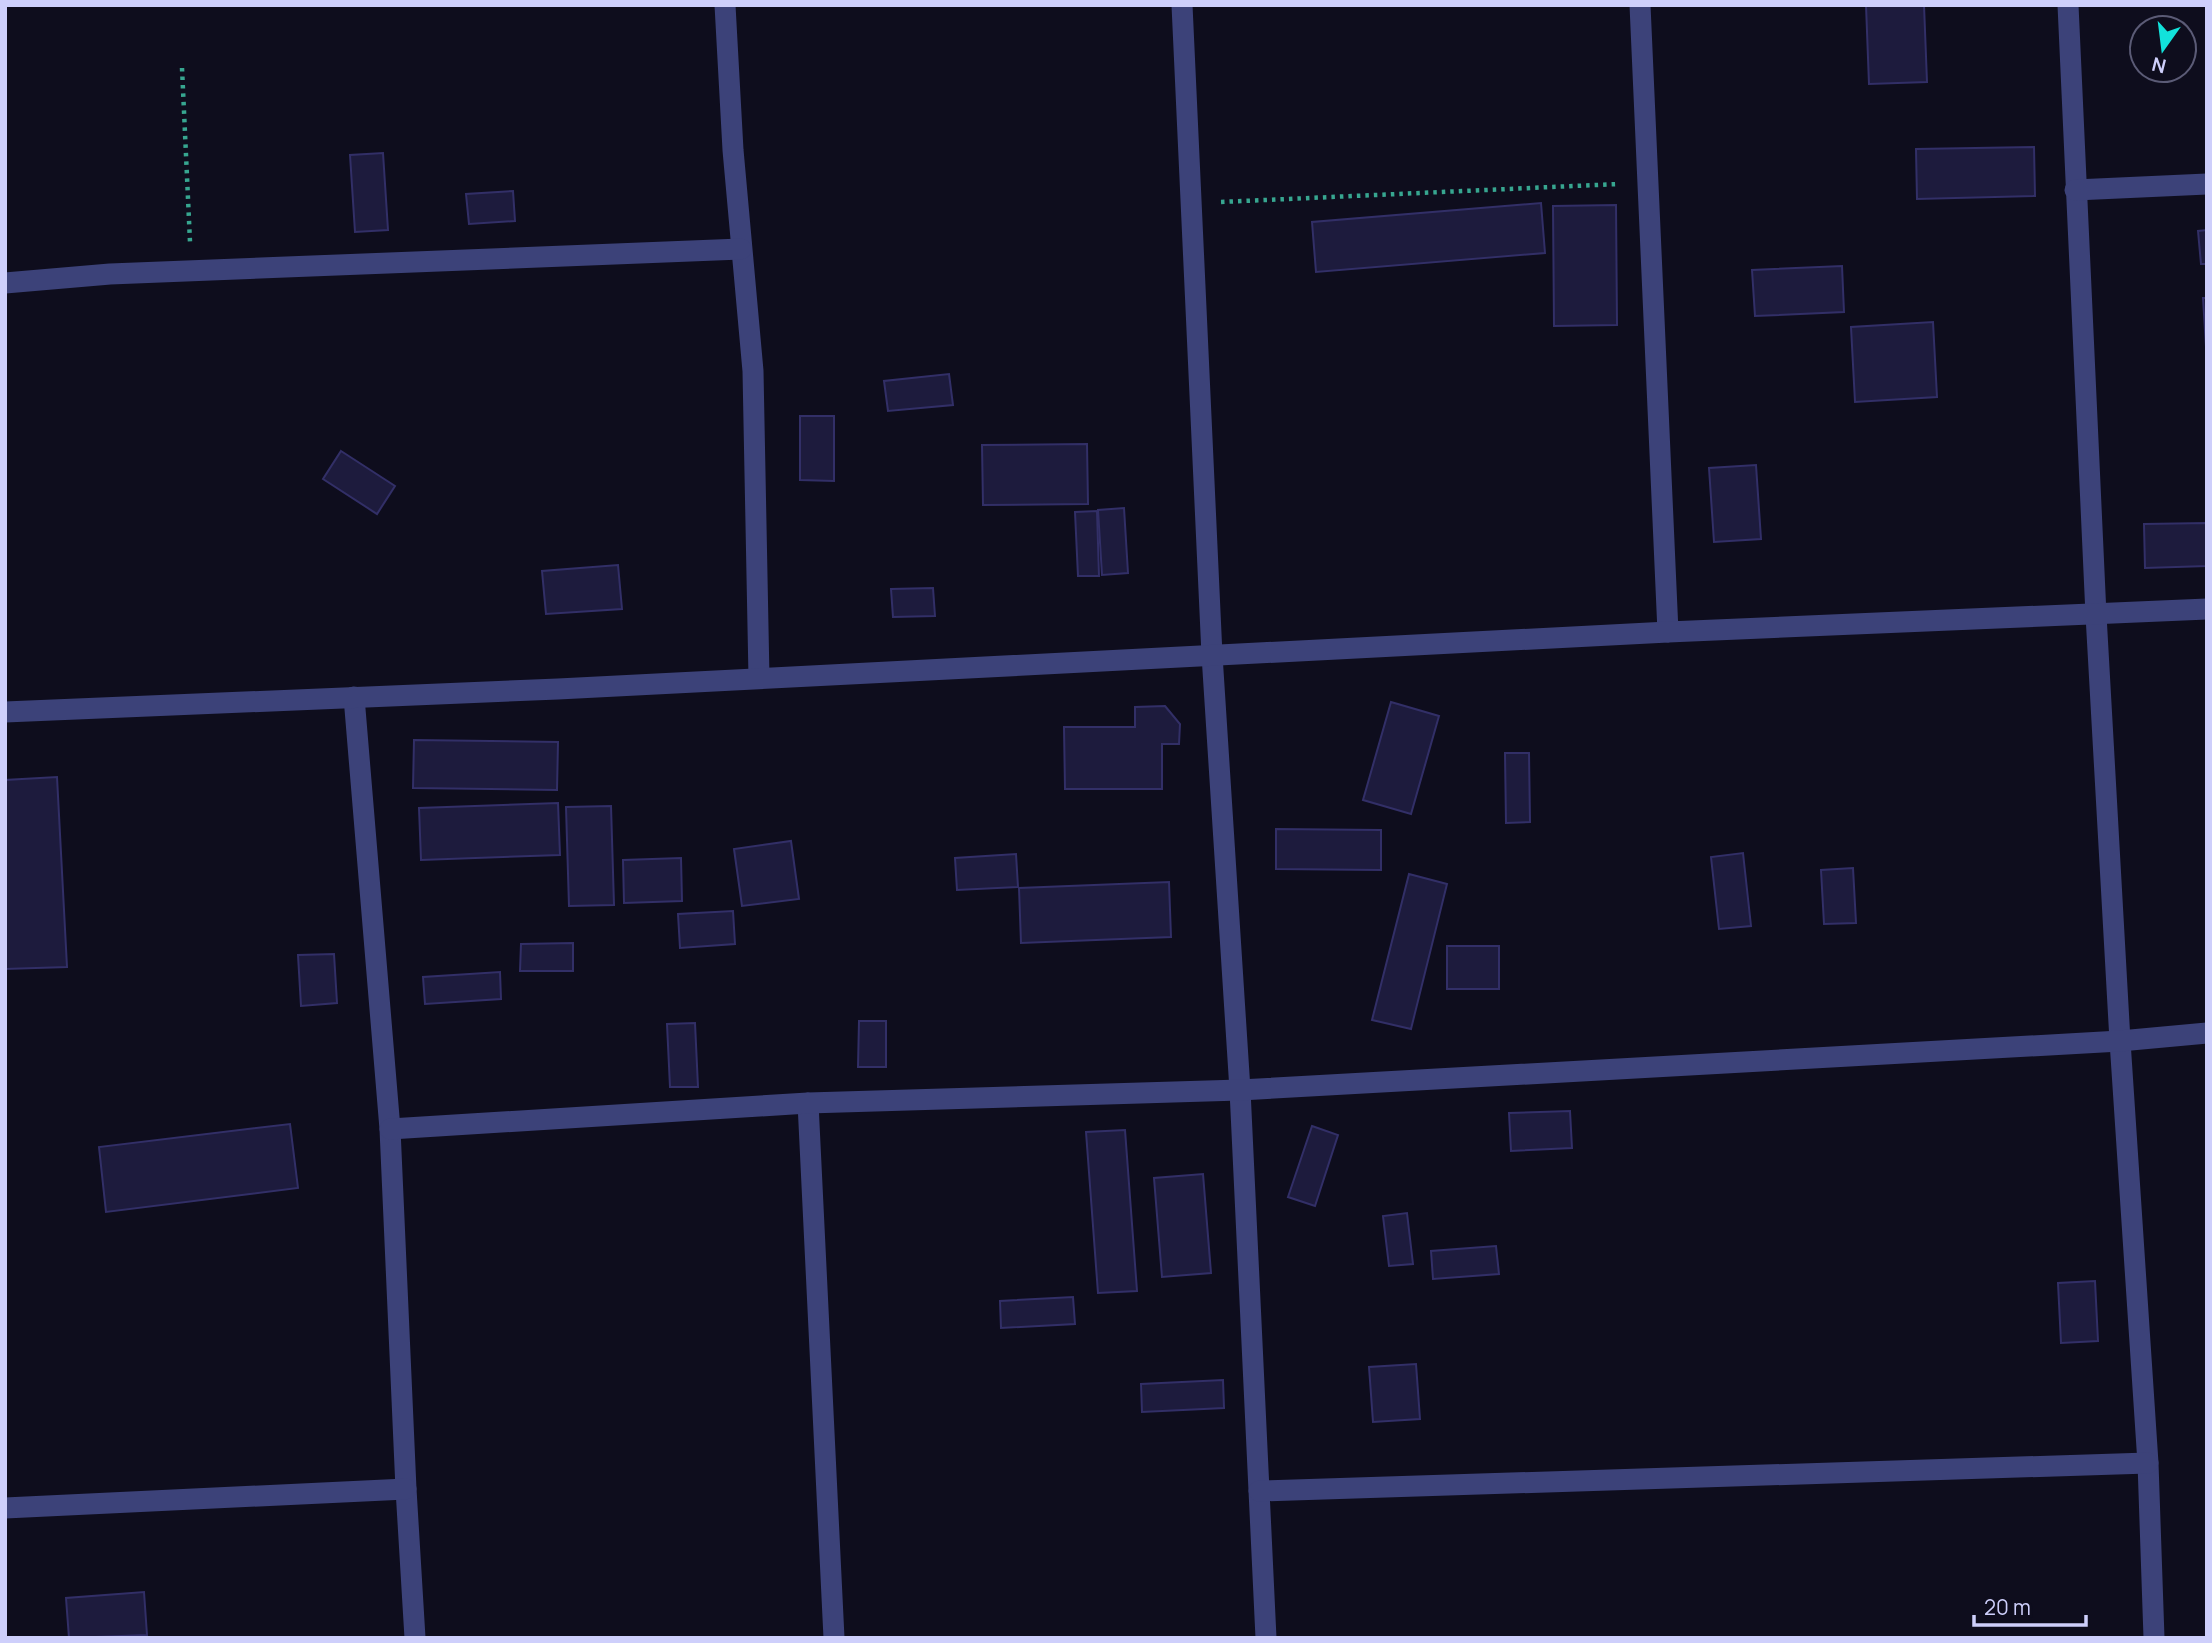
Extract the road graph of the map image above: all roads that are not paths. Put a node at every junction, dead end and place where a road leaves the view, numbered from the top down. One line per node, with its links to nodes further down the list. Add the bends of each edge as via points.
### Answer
1 (725, 5): 7 (street)
2 (1182, 5): 12 (street)
3 (1640, 5): 11 (street)
4 (2068, 5): 6 (street)
5 (2207, 184): 6 (street)
6 (2075, 190): 10 (street)
7 (741, 249): 8 (street, via 110,274); 13 (street, via 753,371)
8 (5, 283)
9 (2207, 610): 10 (street)
10 (2096, 615): 11 (street); 17 (street)
11 (1668, 632): 12 (street)
12 (1212, 655): 13 (street); 18 (street)
13 (760, 678): 14 (street)
14 (355, 697): 15 (street); 20 (street)
15 (5, 712)
16 (2207, 1033): 17 (street)
17 (2120, 1041): 18 (street); 21 (street)
18 (1240, 1090): 19 (street); 23 (street)
19 (808, 1103): 20 (street); 26 (street)
20 (390, 1129): 22 (street)
21 (2148, 1463): 23 (street); 28 (street)
22 (406, 1489): 24 (street); 25 (street)
23 (1259, 1490): 27 (street)
24 (5, 1508)
25 (415, 1638)
26 (834, 1638)
27 (1266, 1638)
28 (2154, 1638)

